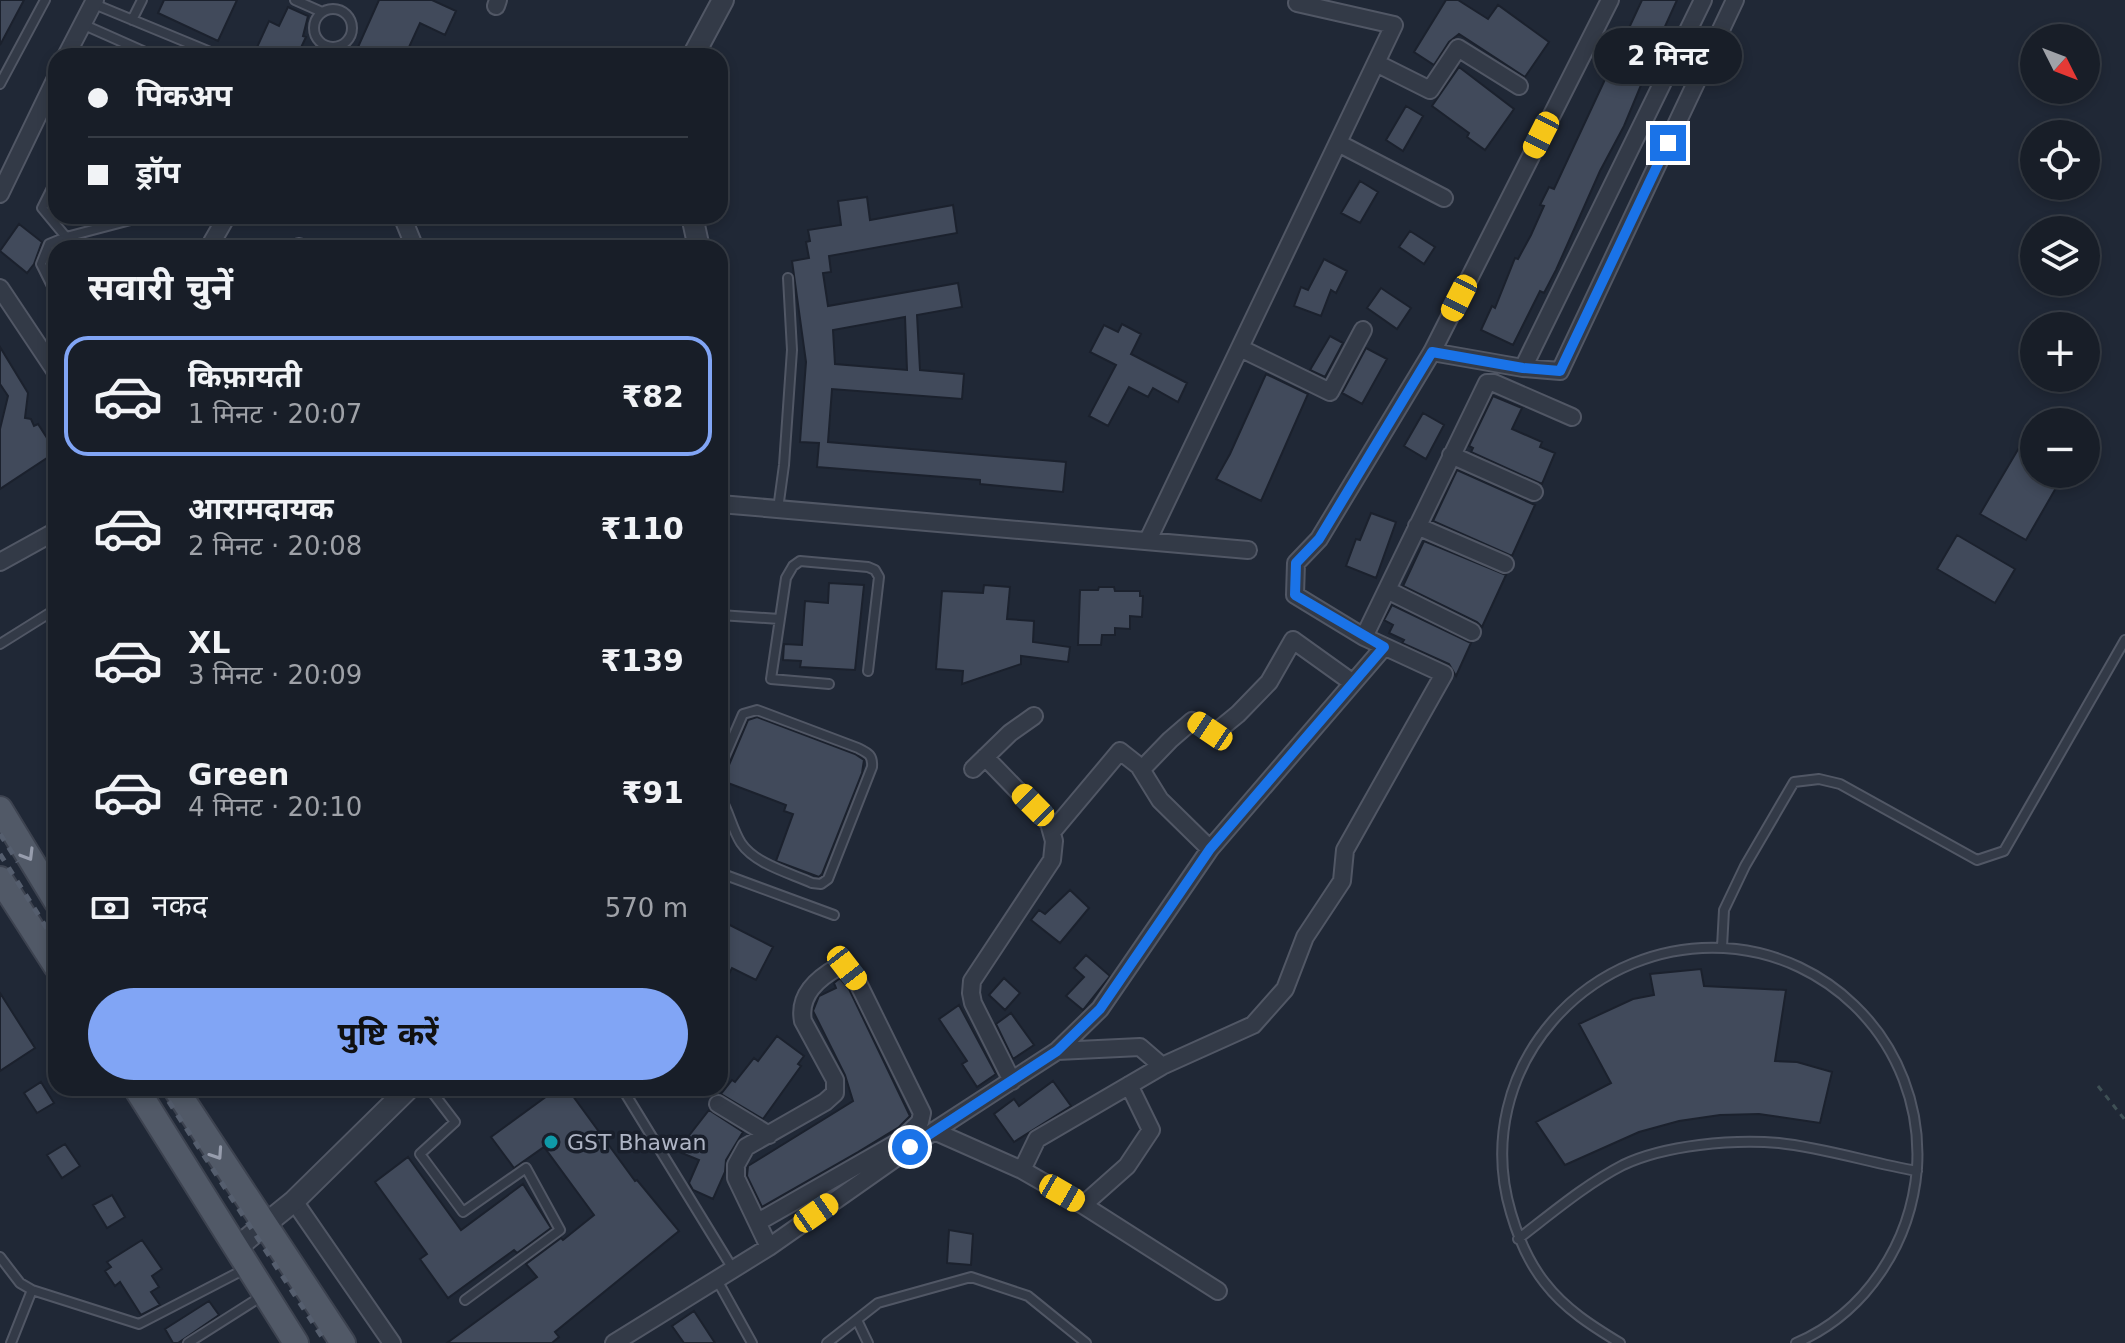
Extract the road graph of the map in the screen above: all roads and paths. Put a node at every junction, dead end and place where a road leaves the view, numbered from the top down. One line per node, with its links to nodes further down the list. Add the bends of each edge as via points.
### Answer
1 (45, 0): 19 (lane)
2 (142, 0): 11 (lane)
3 (295, 0): 10 (lane)
4 (723, 0): 17 (street)
5 (1610, 0): 37 (street)
6 (1703, 0): 39 (street)
7 (1735, 0): 39 (street, via 1560,371)
8 (94, 2): 11 (lane); 12 (street)
9 (1297, 3): 18 (street, via 1394,25)
10 (322, 12): 13 (lane, via 315,34 323,44); 13 (lane, via 340,10 349,18 350,36)
11 (132, 20): 16 (lane)
12 (82, 24): 14 (street); 15 (lane)
13 (339, 46)
14 (70, 48)
15 (125, 48)
16 (200, 48)
17 (697, 48)
18 (1376, 63): 20 (street, via 1430,90 1458,48); 22 (street)
19 (0, 84)
20 (1519, 86)
21 (48, 95): 23 (street)
22 (1338, 143): 25 (street); 36 (street)
23 (0, 194)
24 (48, 196): 26 (lane, via 42,208)
25 (1444, 198)
26 (48, 215)
27 (55, 224): 29 (lane)
28 (116, 224): 29 (lane)
29 (66, 237): 30 (lane)
30 (59, 240)
31 (48, 246): 32 (lane, via 41,264)
32 (48, 278)
33 (788, 278): 44 (lane, via 792,350)
34 (0, 288): 38 (street)
35 (1363, 330): 36 (street, via 1330,392)
36 (1240, 348): 47 (street)
37 (1432, 352): 39 (street); 56 (street, via 1319,539 1296,563 1295,595)
38 (48, 360)
39 (1523, 368)
40 (1572, 417): 41 (street, via 1487,383)
41 (1451, 455): 42 (street); 45 (street)
42 (1534, 492)
43 (728, 505): 44 (street)
44 (778, 509): 47 (street)
45 (1417, 526): 50 (street); 51 (street)
46 (48, 535): 49 (street)
47 (1148, 540): 48 (street)
48 (1248, 550)
49 (0, 562)
50 (1505, 564)
51 (1387, 590): 55 (street); 56 (street)
52 (48, 614): 58 (lane)
53 (728, 616): 54 (lane)
54 (779, 619): 60 (lane, via 786,578 800,561 875,570 879,577); 62 (lane, via 771,679)
55 (1472, 632)
56 (1364, 637): 59 (street)
57 (2125, 640): 74 (lane, via 2004,851 1977,860 1840,784 1819,779 1794,782 1724,910)
58 (0, 644)
59 (1384, 647): 61 (street); 77 (street, via 1444,674 1345,850 1342,881 1305,937 1285,989 1253,1025)
60 (868, 671)
61 (1353, 683): 65 (street, via 1293,640 1269,682 1238,714 1216,732 1192,721); 69 (street)
62 (829, 684)
63 (1034, 716): 68 (street, via 979,763 1033,805)
64 (728, 749): 67 (lane, via 743,714 757,710 858,748 873,759 828,879 821,884 749,851)
65 (1142, 769): 68 (street, via 1123,752 1116,754); 69 (street, via 1160,800)
66 (0, 809): 71 (main road, one-way to 71)
67 (728, 815)
68 (1052, 832): 78 (street, via 1052,860 972,981 973,1003)
69 (1210, 849): 76 (street, via 1100,1009)
70 (728, 876): 73 (lane)
71 (48, 888)
72 (3, 891): 75 (main road)
73 (834, 915)
74 (1722, 947): 91 (lane, via 1798,965 1837,989 1870,1020 1895,1058 1912,1101); 96 (lane, via 1659,952 1611,971 1569,1002 1536,1041 1513,1087 1502,1138 1504,1189)
75 (48, 955)
76 (1057, 1051): 77 (street, via 1140,1047); 78 (street)
77 (1162, 1066): 79 (street)
78 (1012, 1081): 88 (street)
79 (1129, 1085): 90 (street, via 1037,1139); 93 (street, via 1151,1130 1127,1166)
80 (2098, 1086): 87 (path)
81 (141, 1096): 99 (main road)
82 (180, 1096): 95 (main road, one-way to 95)
83 (398, 1096): 92 (street)
84 (435, 1096): 105 (lane, via 455,1122 420,1154 463,1212 526,1168 560,1230)
85 (627, 1096): 100 (lane)
86 (718, 1104): 89 (street)
87 (2125, 1120)
88 (934, 1131): 90 (street); 97 (street)
89 (769, 1135): 94 (street, via 746,1147 736,1165 736,1178); 94 (street, via 835,1093 835,1080 802,1012 819,978 847,968 922,1113 920,1122 900,1141)
90 (1022, 1170): 93 (street)
91 (1917, 1171): 96 (lane, via 1778,1143 1668,1150 1624,1165); 118 (lane, via 1902,1235 1880,1275 1849,1309)
92 (294, 1201): 95 (street); 111 (street)
93 (1083, 1205): 103 (street)
94 (758, 1222): 97 (street)
95 (266, 1226): 99 (street); 110 (main road)
96 (1518, 1239): 117 (lane, via 1545,1283 1581,1319)
97 (769, 1247): 100 (street)
98 (0, 1257): 102 (lane)
99 (242, 1258): 102 (lane, via 139,1324); 104 (main road)
100 (733, 1269): 101 (street)
101 (717, 1280): 112 (street); 113 (lane)
102 (32, 1290): 107 (lane)
103 (1218, 1291)
104 (265, 1294): 108 (lane); 109 (main road)
105 (465, 1300)
106 (857, 1320): 114 (lane); 115 (lane); 116 (lane, via 878,1303 971,1277 1028,1296)
107 (11, 1343)
108 (188, 1343)
109 (296, 1343)
110 (343, 1343)
111 (392, 1343)
112 (614, 1343)
113 (752, 1343)
114 (827, 1343)
115 (868, 1343)
116 (1086, 1343)
117 (1620, 1343)
118 (1796, 1343)

